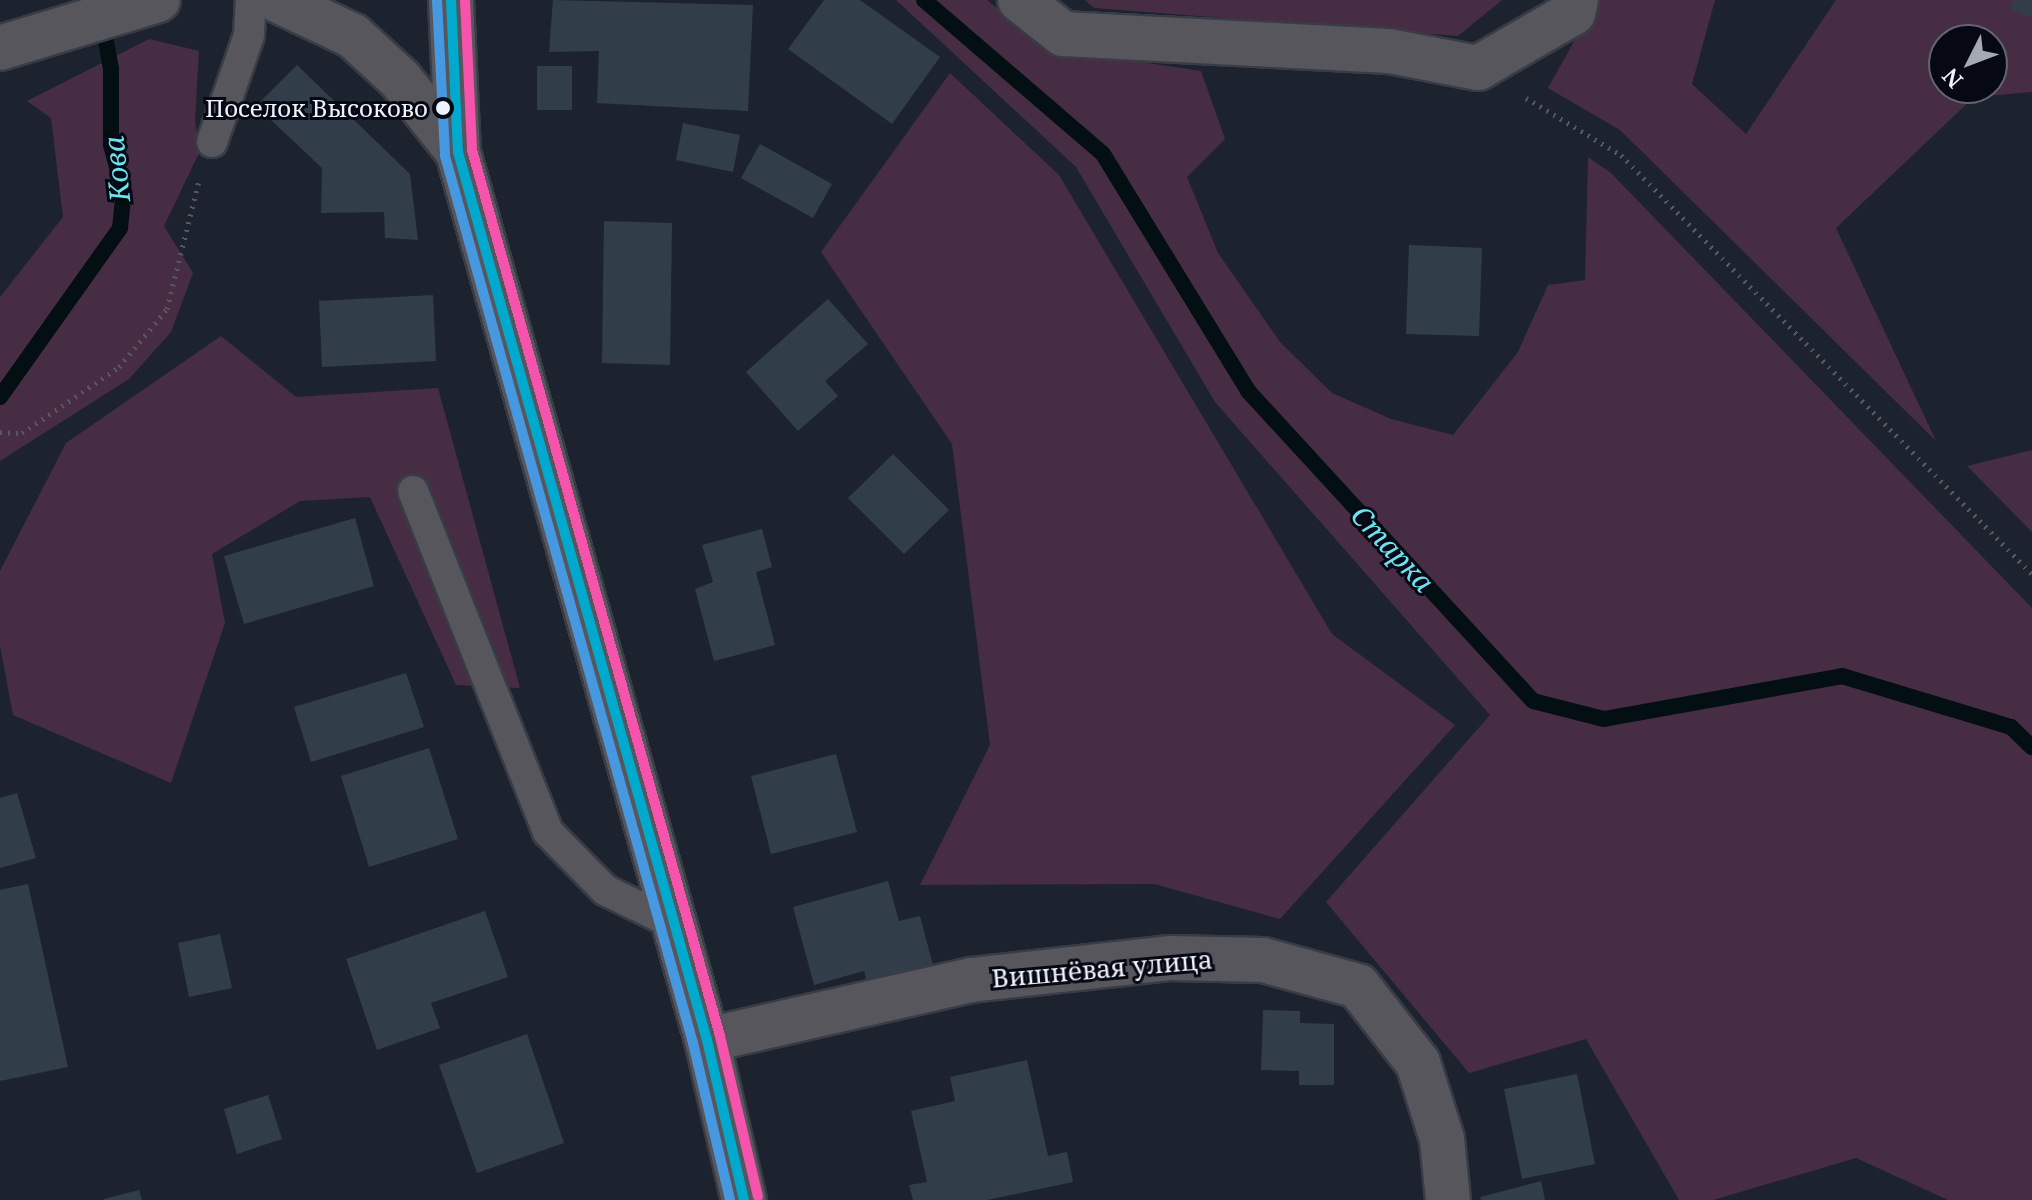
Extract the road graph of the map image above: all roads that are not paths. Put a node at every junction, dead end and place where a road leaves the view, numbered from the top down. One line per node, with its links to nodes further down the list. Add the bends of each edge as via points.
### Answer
1 (251, 0): 8 (lane, via 249,35)
2 (277, 0): 9 (street, via 353,36 400,79)
3 (451, 0): 9 (street)
4 (1020, 0): 5 (street, via 1063,34 1389,51 1478,68 1573,13)
5 (1576, 0)
6 (141, 6): 7 (street)
7 (0, 48)
8 (212, 142)
9 (458, 152): 11 (street)
10 (413, 491): 11 (lane, via 548,832 605,890)
11 (676, 925): 12 (street)
12 (707, 1040): 13 (street); 14 (street, Вишнёвая улица, via 971,980 1171,958 1263,960 1358,986 1418,1063 1442,1139)
13 (744, 1200)
14 (1448, 1200)

